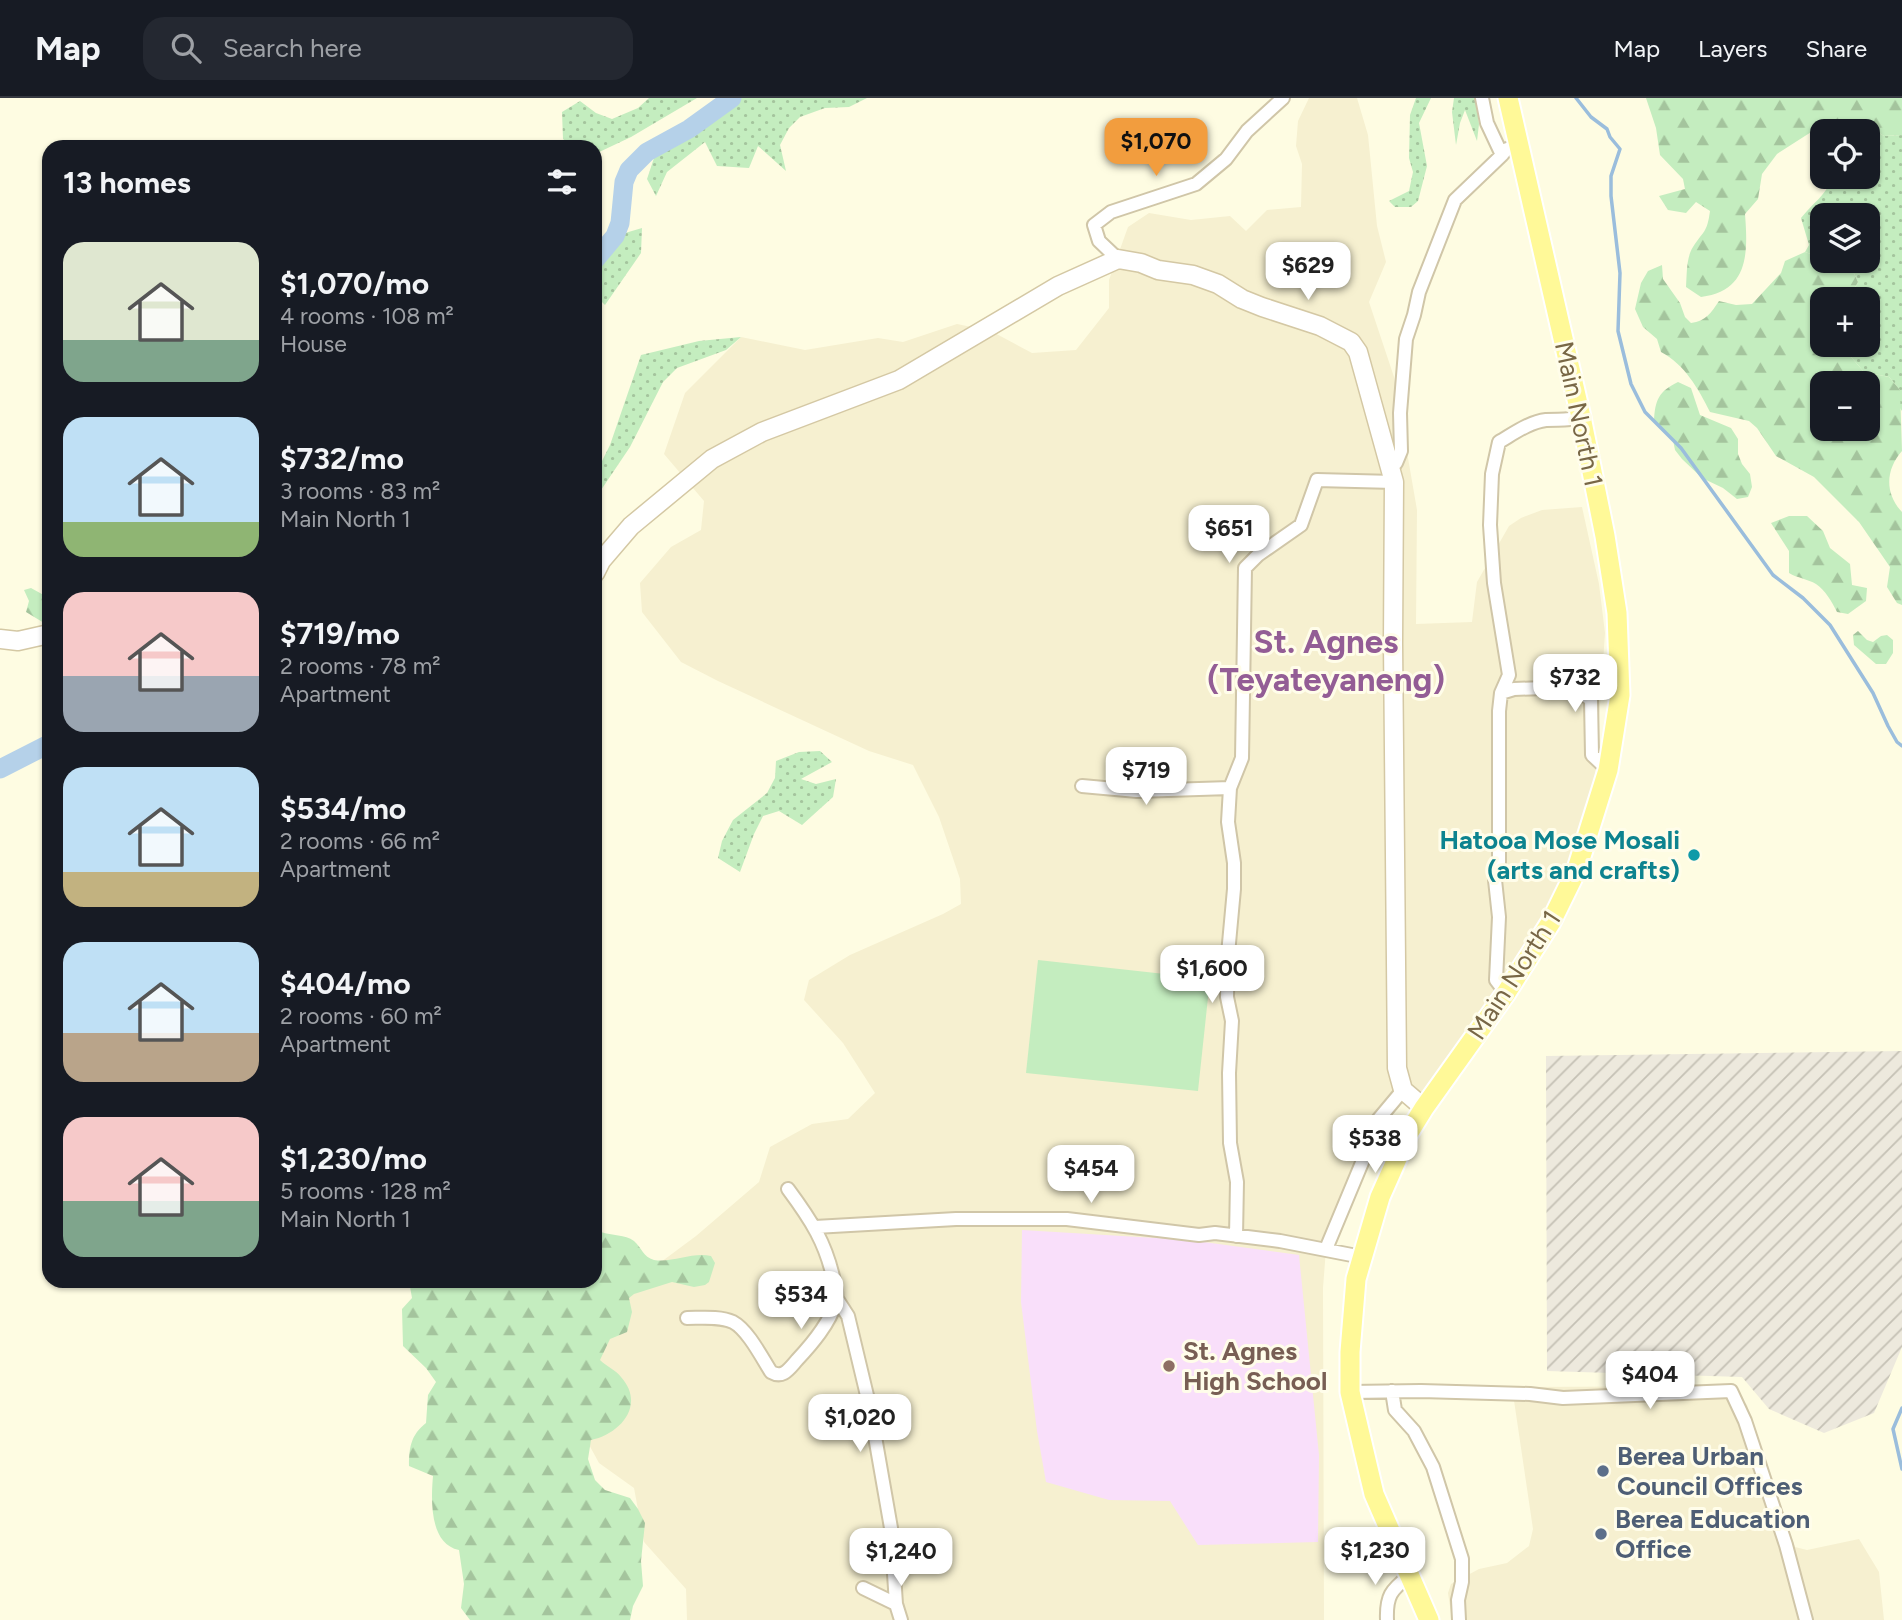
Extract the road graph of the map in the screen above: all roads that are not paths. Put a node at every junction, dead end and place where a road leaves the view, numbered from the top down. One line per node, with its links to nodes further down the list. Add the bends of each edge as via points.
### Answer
1 (1283, 98): 6 (street, via 1196,184 1111,212 1094,225 1099,241)
2 (1482, 98): 5 (street)
3 (1508, 98): 4 (main road, Main North 1)
4 (1520, 147): 5 (street, via 1508,148); 7 (main road, Main North 1)
5 (1502, 155): 8 (street, via 1455,200 1419,292 1406,339 1401,451)
6 (1118, 259): 8 (street, via 1193,275 1351,342 1358,352); 9 (street, via 1058,286 899,380 762,432 712,459 631,526)
7 (1581, 417): 12 (street, via 1546,420 1499,442 1492,474 1490,525 1509,675); 13 (main road, Main North 1, via 1617,612 1620,695)
8 (1393, 474): 15 (street, via 1317,480 1301,525 1245,568 1242,758); 17 (street, via 1395,962 1397,1068)
9 (602, 560)
10 (42, 636): 11 (street)
11 (0, 639)
12 (1501, 693): 13 (street, via 1574,687 1591,700 1592,755); 16 (street, via 1499,862 1494,880 1499,917 1496,980)
13 (1608, 770): 16 (main road, Main North 1, via 1577,869 1551,922)
14 (1082, 786): 15 (street, via 1137,791)
15 (1230, 788): 21 (street, via 1234,889 1227,997)
16 (1506, 993): 18 (main road, Main North 1)
17 (1403, 1090): 18 (street); 22 (street, via 1372,1127 1366,1153)
18 (1424, 1108): 23 (main road, Main North 1, via 1380,1197)
19 (788, 1189): 20 (street)
20 (815, 1227): 21 (street, via 956,1219 1067,1219); 24 (street, via 830,1260)
21 (1236, 1236): 22 (street)
22 (1326, 1249): 23 (street)
23 (1362, 1258): 27 (main road, Main North 1, via 1356,1279)
24 (837, 1299): 25 (street, via 810,1346 781,1375 771,1372 733,1322); 30 (street, via 848,1316 870,1408 891,1528)
25 (687, 1318)
26 (1392, 1391): 27 (street); 34 (street, via 1395,1410 1414,1431 1433,1467 1462,1559); 35 (street, via 1563,1398 1731,1391 1786,1545)
27 (1350, 1392): 28 (main road, Main North 1, via 1374,1494)
28 (1409, 1576): 32 (street, via 1392,1589); 33 (main road, Main North 1)
29 (863, 1588): 30 (street)
30 (896, 1604): 31 (street)
31 (901, 1620)
32 (1387, 1620)
33 (1429, 1620)
34 (1459, 1620)
35 (1806, 1620)

